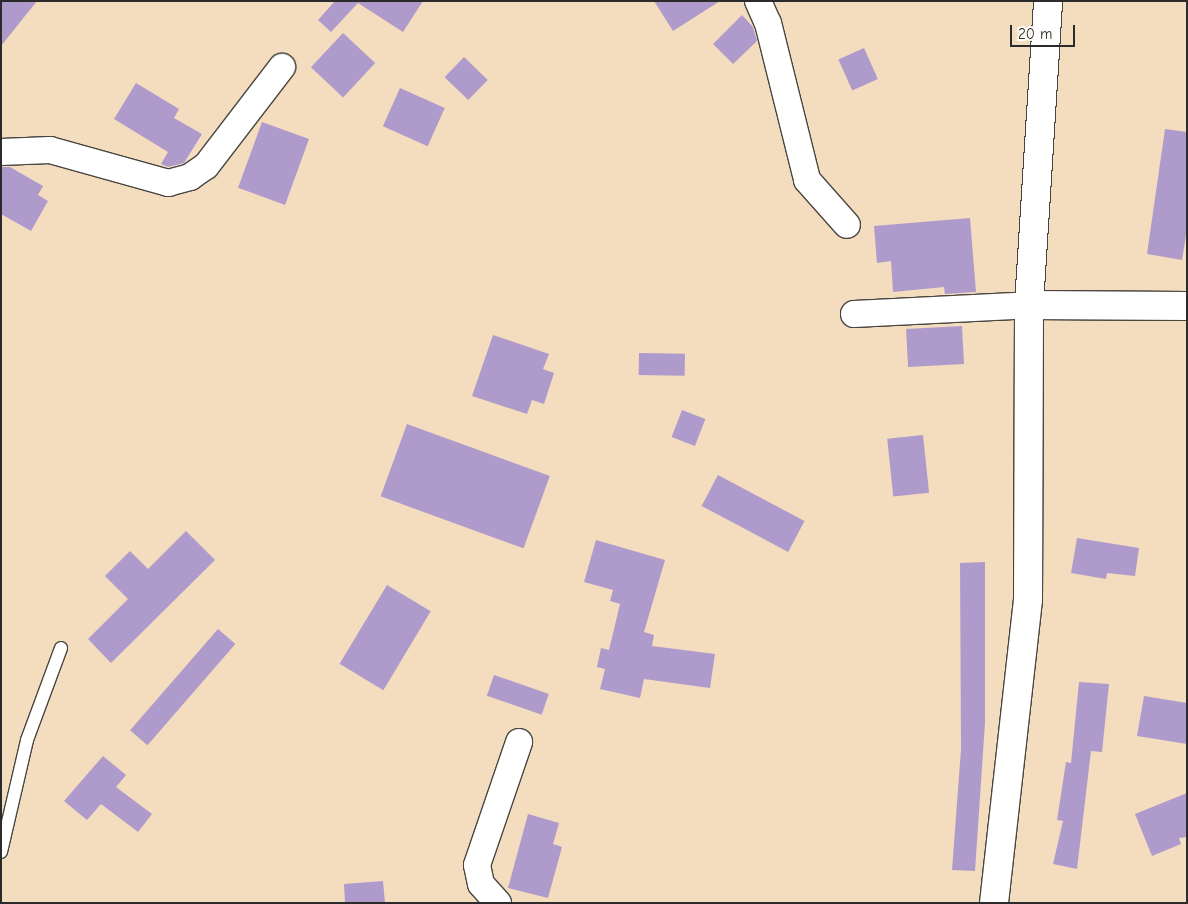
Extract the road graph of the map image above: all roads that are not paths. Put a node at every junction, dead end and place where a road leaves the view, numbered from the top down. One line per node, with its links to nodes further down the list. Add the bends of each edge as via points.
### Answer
1 (758, 1): 5 (street, via 768,23 807,180)
2 (1048, 1): 6 (main road)
3 (282, 67): 4 (street, via 206,166 190,177 168,183 50,150)
4 (1, 152)
5 (847, 225)
6 (1029, 305): 7 (main road); 8 (street); 13 (main road, via 1028,600)
7 (1187, 306)
8 (854, 314)
9 (61, 648): 11 (lane, via 27,740)
10 (519, 742): 12 (street, via 477,865 482,884)
11 (1, 852)
12 (498, 903)
13 (994, 903)

